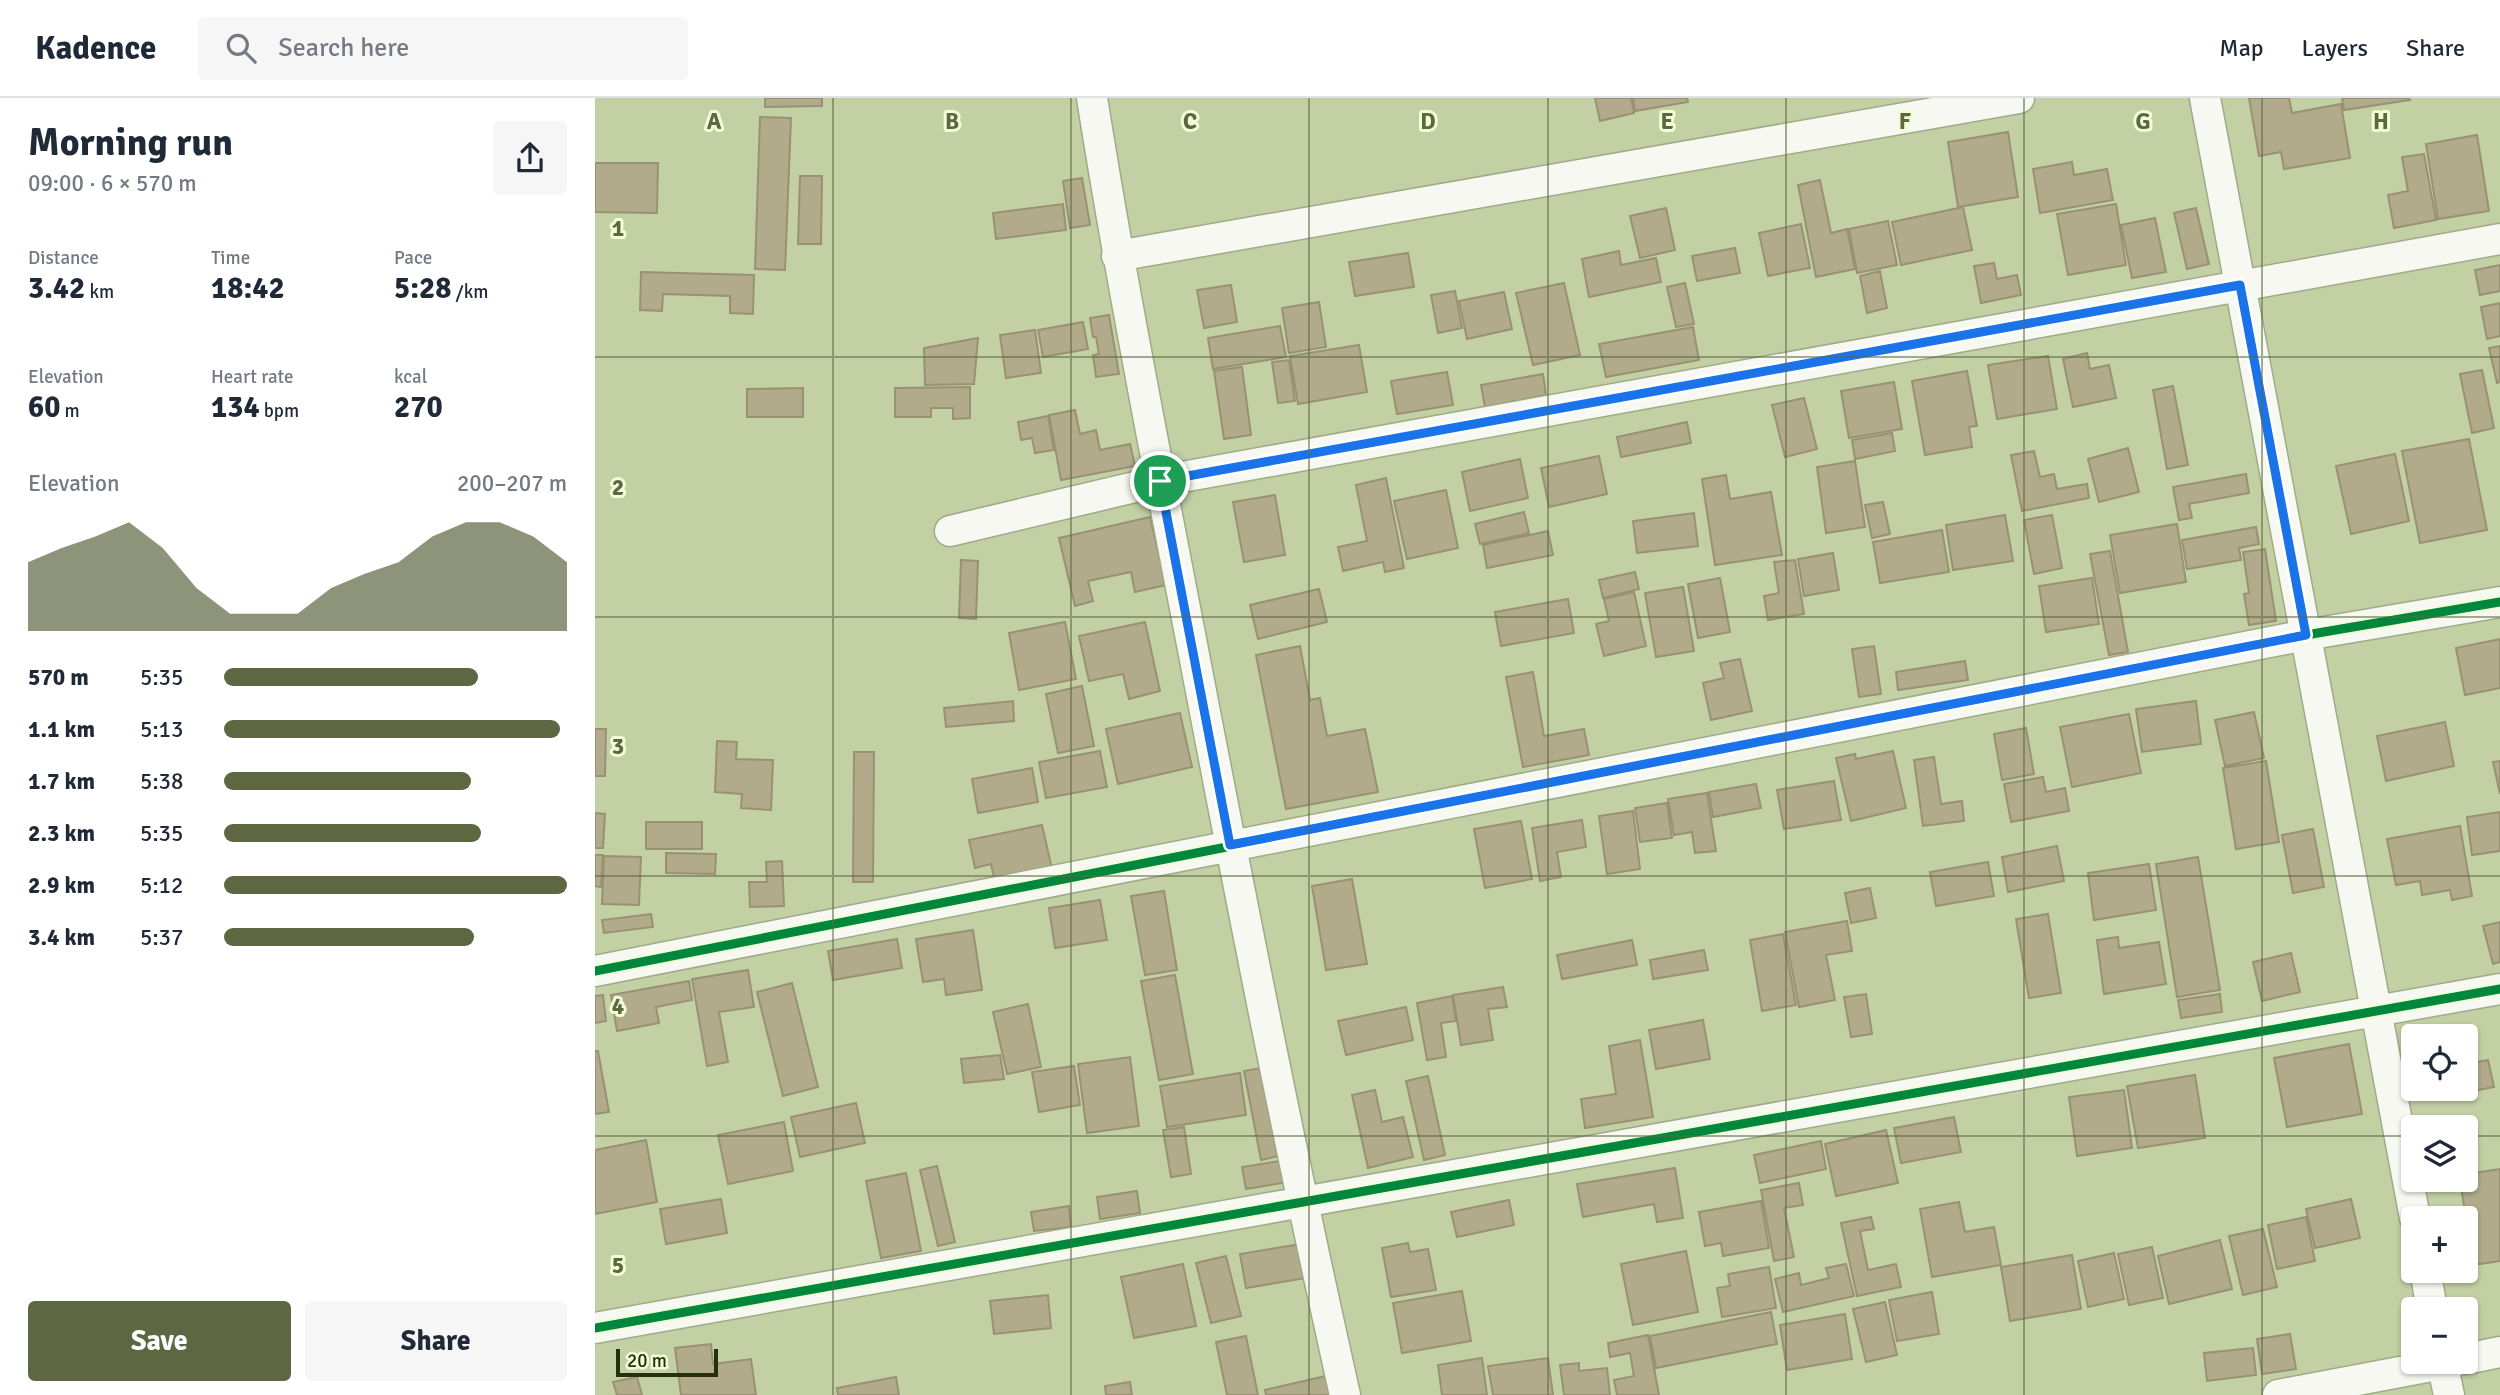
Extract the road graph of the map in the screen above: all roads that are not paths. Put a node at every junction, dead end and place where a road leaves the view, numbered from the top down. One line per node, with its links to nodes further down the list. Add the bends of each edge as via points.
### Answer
1 (1092, 98): 5 (street)
2 (2019, 98): 5 (street)
3 (2205, 98): 6 (street)
4 (2500, 239): 6 (street)
5 (1117, 256): 7 (street)
6 (2240, 285): 7 (street); 10 (street)
7 (1160, 481): 8 (street); 11 (street)
8 (950, 531)
9 (2500, 603): 10 (street)
10 (2306, 635): 11 (street); 14 (street)
11 (1230, 845): 12 (street); 15 (street)
12 (595, 971)
13 (2500, 989): 14 (street)
14 (2377, 1011): 15 (street); 16 (street)
15 (1301, 1203): 17 (street); 22 (street)
16 (2413, 1206)
17 (595, 1328)
18 (2500, 1352): 19 (street)
19 (2478, 1356)
20 (2401, 1371): 23 (street)
21 (2450, 1374): 24 (street)
22 (1345, 1395)
23 (2277, 1395)
24 (2449, 1395)

